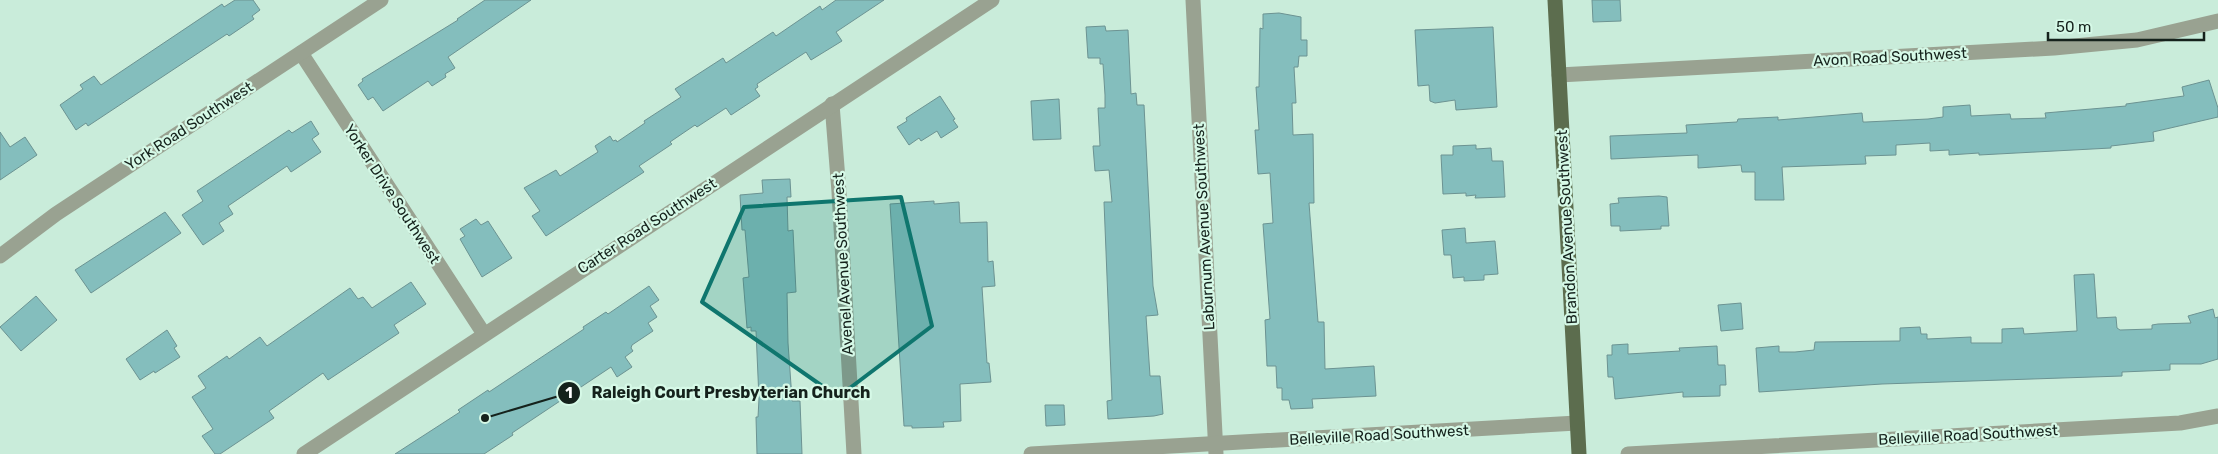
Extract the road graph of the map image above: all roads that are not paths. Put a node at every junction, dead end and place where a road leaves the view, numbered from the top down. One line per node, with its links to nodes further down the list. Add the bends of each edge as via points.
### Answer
1 (381, 0): 6 (street, York Road Southwest)
2 (992, 0): 8 (street, Carter Road Southwest)
3 (1193, 0): 13 (street, Laburnum Avenue Southwest)
4 (1555, 0): 7 (main road, Brandon Avenue Southwest)
5 (2218, 21): 7 (street, Avon Road Southwest, via 2137,40 2054,48)
6 (301, 53): 9 (street, York Road Southwest); 10 (street, Yorker Drive Southwest)
7 (1559, 76): 12 (main road, Brandon Avenue Southwest)
8 (832, 104): 10 (street, Carter Road Southwest); 15 (street, Avenel Avenue Southwest)
9 (2, 251)
10 (484, 334): 14 (street, Carter Road Southwest)
11 (2218, 416): 18 (street, Belleville Road Southwest, via 2180,423)
12 (1578, 423): 13 (street, Belleville Road Southwest); 17 (main road, Brandon Avenue Southwest)
13 (1216, 449): 16 (street, Belleville Road Southwest)
14 (304, 454)
15 (854, 454)
16 (1031, 454)
17 (1579, 454)
18 (1628, 454)

